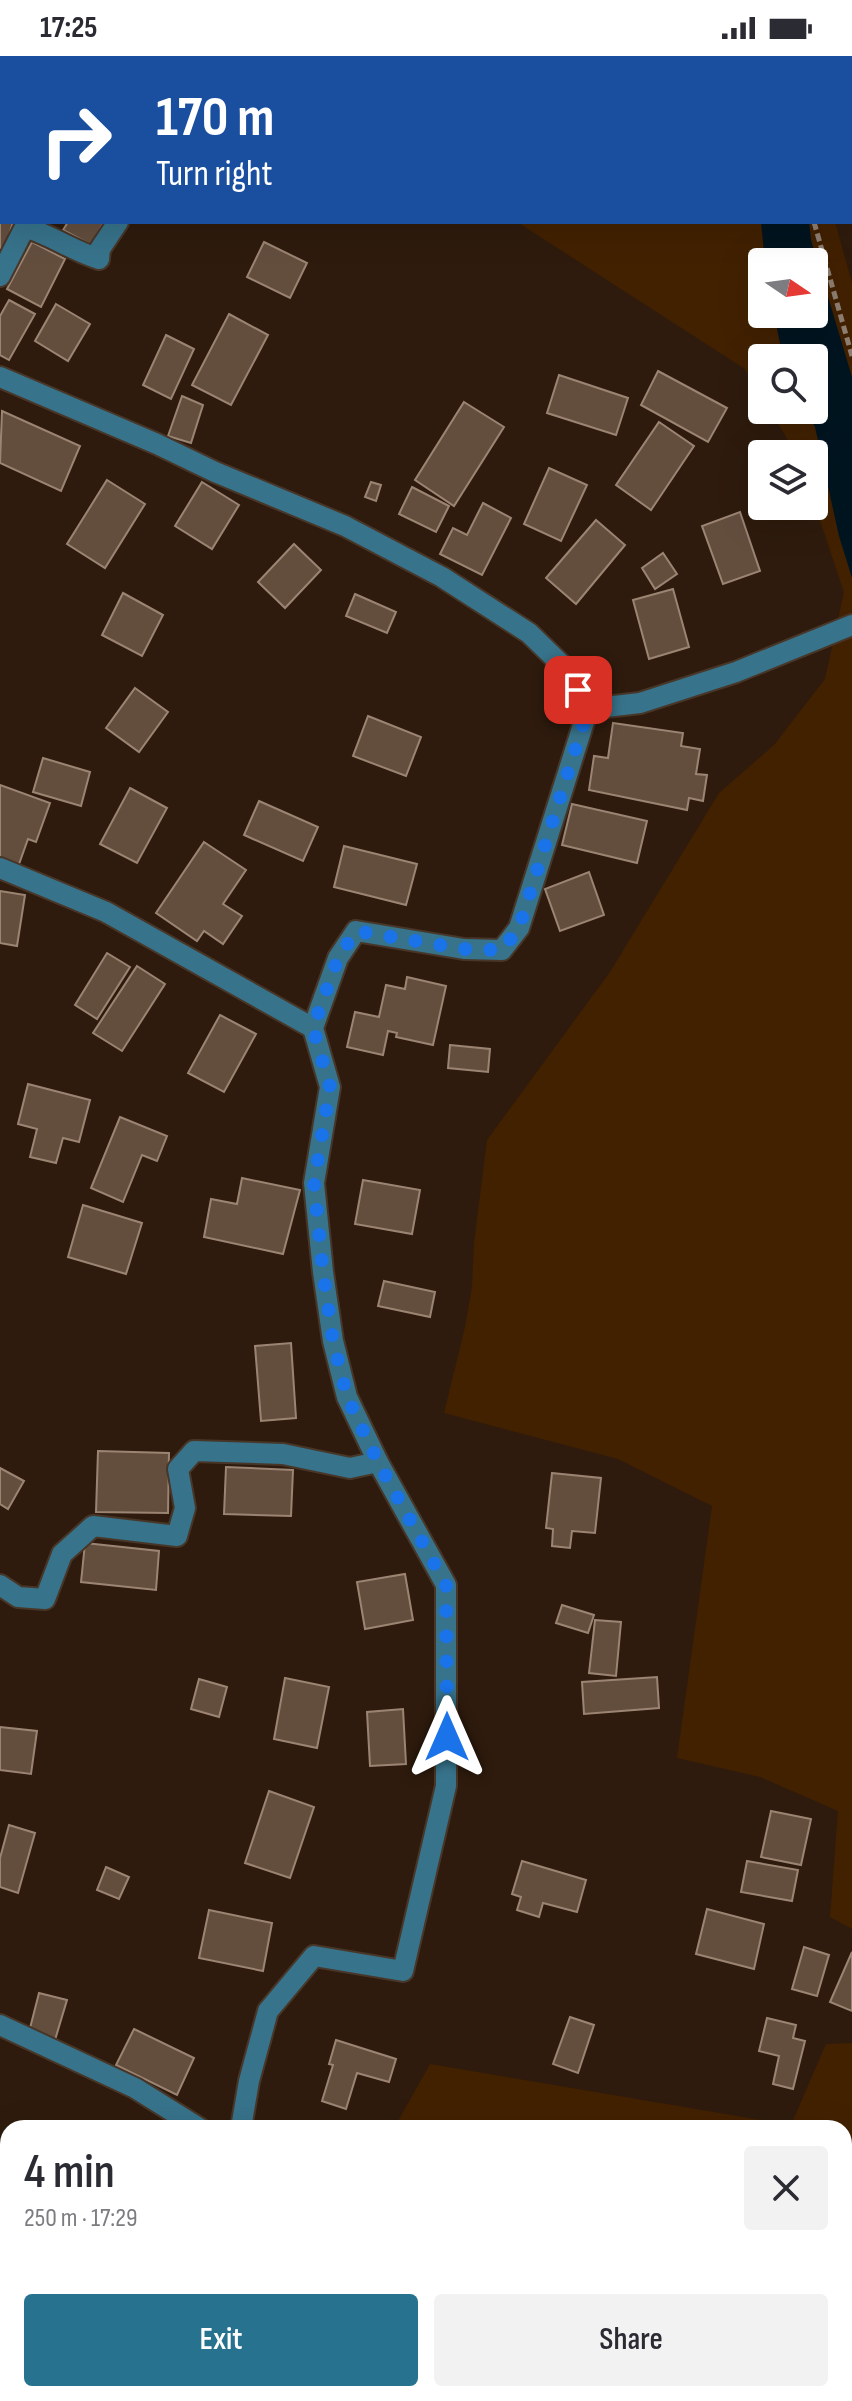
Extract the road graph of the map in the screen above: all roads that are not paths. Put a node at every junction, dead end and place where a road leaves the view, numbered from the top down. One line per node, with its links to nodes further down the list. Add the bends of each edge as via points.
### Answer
1 (117, 224): 2 (street, via 99,259 25,227)
2 (0, 276)
3 (0, 377): 5 (street, via 345,526 442,577 529,633 568,671)
4 (852, 625): 5 (street, via 736,672 640,703)
5 (588, 709): 7 (street, via 519,928 502,950 356,931 338,958)
6 (0, 868): 7 (street, via 106,912)
7 (313, 1028): 8 (street, via 330,1087 314,1183 333,1341 347,1397)
8 (378, 1462): 9 (street, via 350,1468 283,1454 194,1451 178,1469 185,1508 177,1536 93,1526 62,1554 45,1599 18,1597); 12 (street, via 446,1585 446,1786 403,1971 314,1956 268,2011)
9 (0, 1585)
10 (0, 2025): 11 (street, via 135,2088)
11 (186, 2120)
12 (242, 2120)

